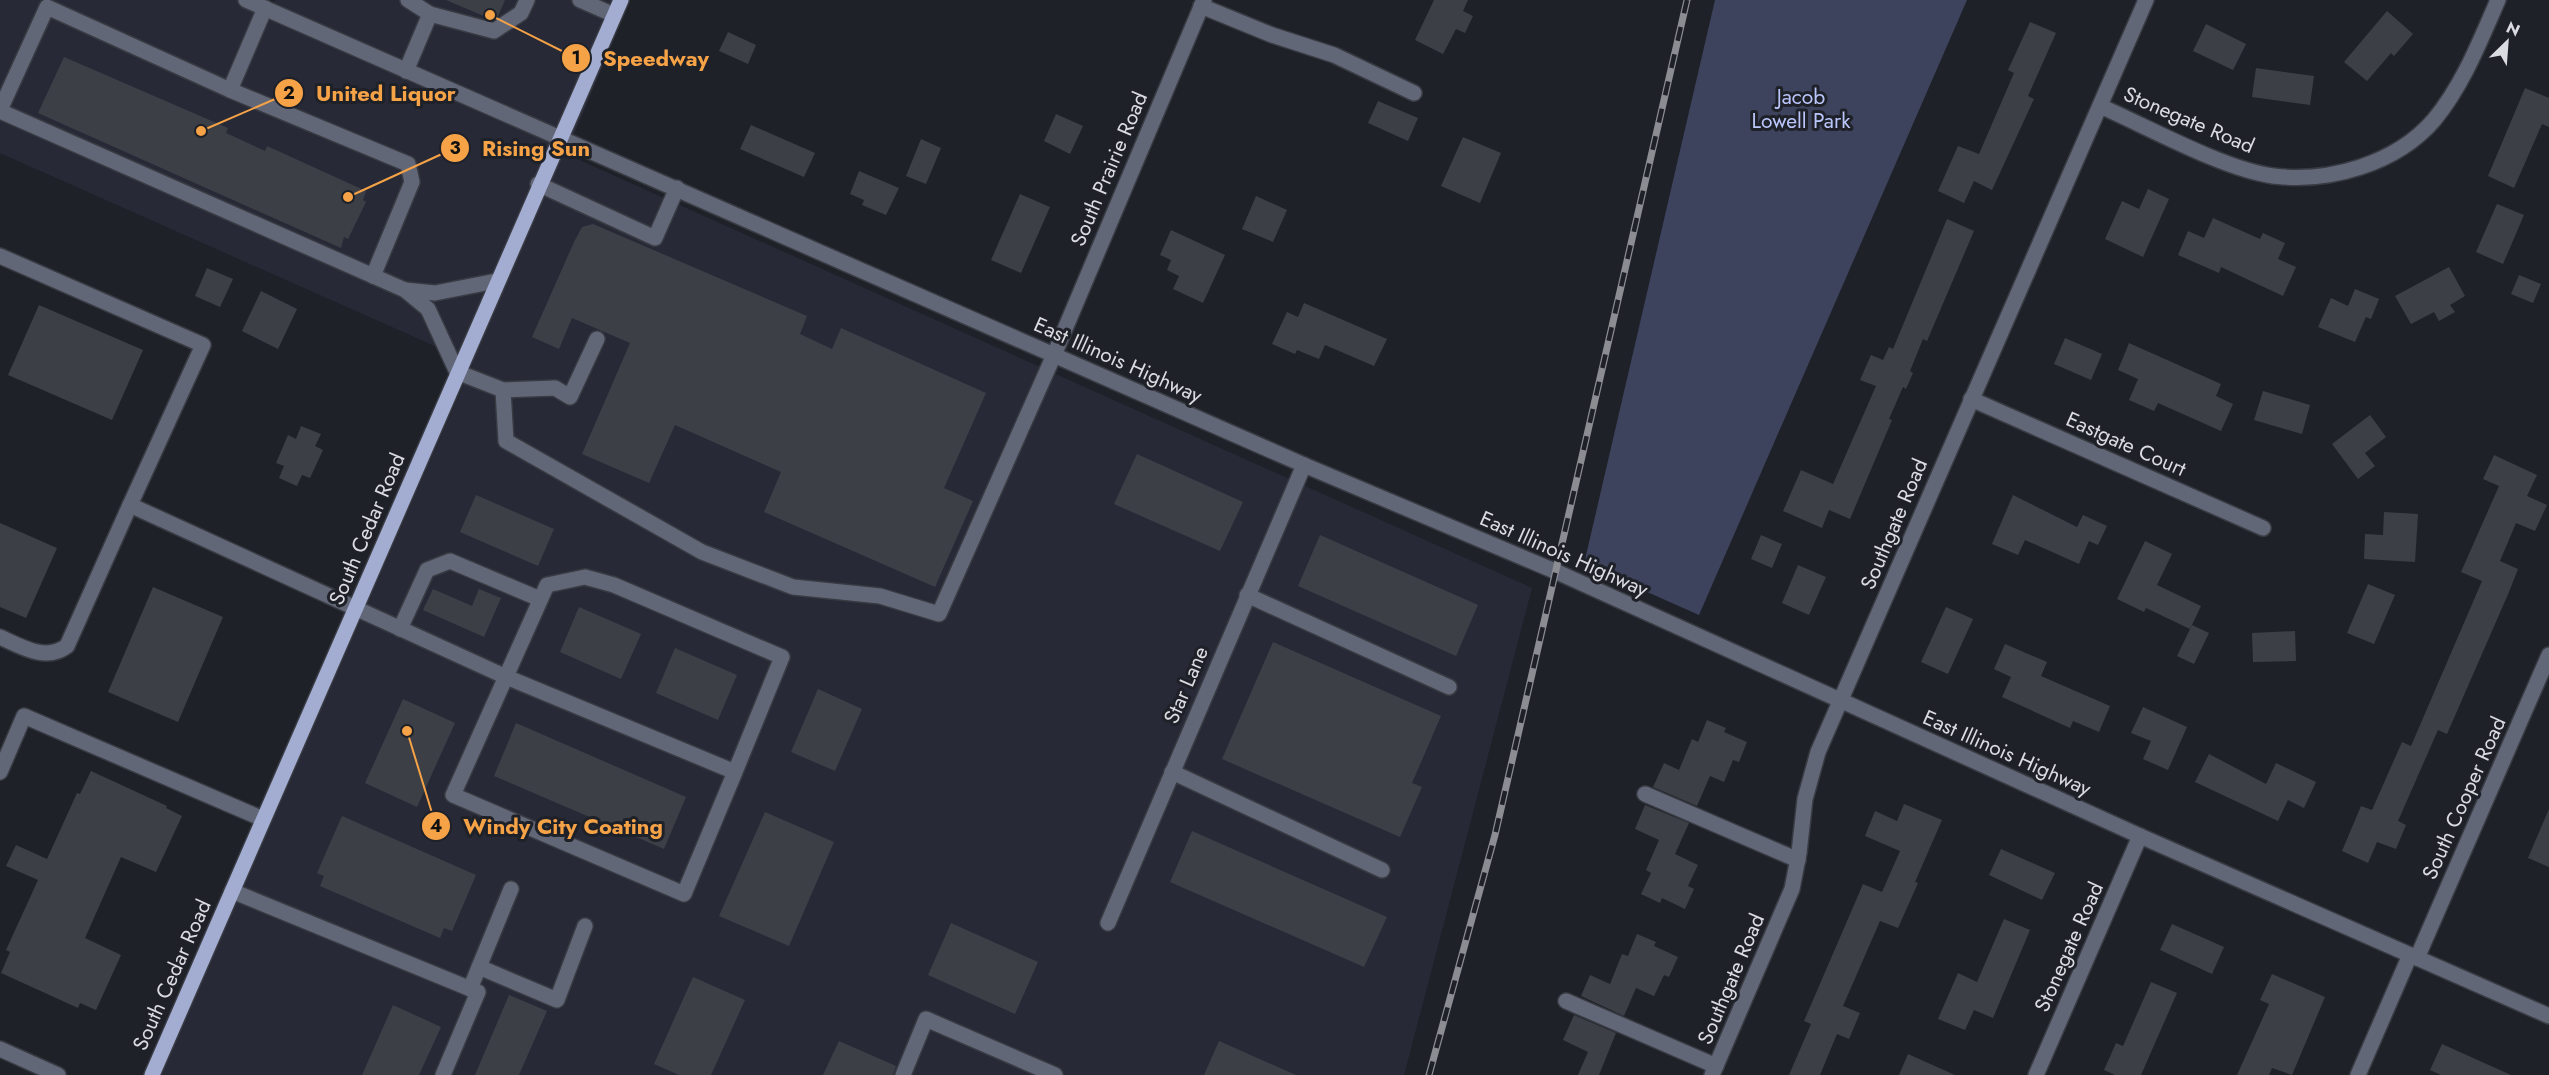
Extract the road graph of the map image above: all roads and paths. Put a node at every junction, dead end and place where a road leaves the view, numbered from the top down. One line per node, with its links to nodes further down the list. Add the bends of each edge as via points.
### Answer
1 (246, 0): 9 (street, East Illinois Highway)
2 (408, 0): 10 (street)
3 (527, 0): 10 (street, via 521,13 494,30)
4 (580, 0): 11 (street)
5 (621, 0): 11 (main road, South Cedar Road)
6 (2146, 0): 15 (street, Southgate Road)
7 (2498, 0): 15 (street, Stonegate Road, via 2463,77 2433,120 2399,148 2361,166 2322,177 2272,176 2225,162)
8 (1202, 3): 14 (street, via 1272,35 1334,55); 25 (street, South Prairie Road)
9 (265, 8): 12 (street, East Illinois Highway); 13 (street)
10 (430, 14): 12 (street)
11 (614, 15): 17 (main road, South Cedar Road)
12 (406, 71): 17 (street, East Illinois Highway)
13 (230, 90): 16 (street, via 46,7); 21 (street, via 408,164 412,182)
14 (1414, 93)
15 (2100, 106): 28 (street, Southgate Road)
16 (0, 111): 21 (street)
17 (559, 137): 18 (main road, South Cedar Road); 19 (street, East Illinois Highway)
18 (538, 184): 19 (street, via 655,238); 22 (main road, South Cedar Road)
19 (677, 188): 25 (street, East Illinois Highway)
20 (0, 256): 30 (street, via 203,345)
21 (373, 276): 23 (street)
22 (496, 281): 23 (street, via 435,293); 26 (main road, South Cedar Road)
23 (405, 290): 26 (street, via 428,309)
24 (597, 339): 27 (street, via 570,398 555,388)
25 (1054, 355): 27 (street, South Prairie Road, via 939,614 880,596 793,587 702,552 506,441); 29 (street, East Illinois Highway)
26 (457, 372): 27 (street); 34 (main road, South Cedar Road)
27 (503, 390)
28 (1971, 399): 31 (street, Eastgate Court); 40 (street, Southgate Road)
29 (1304, 465): 32 (street, Star Lane); 40 (street, East Illinois Highway, via 1557,572)
30 (130, 505): 34 (street); 36 (street, via 67,646 57,654 41,654)
31 (2264, 528)
32 (1247, 595): 39 (street); 43 (street, Star Lane)
33 (540, 599): 35 (street, via 450,561 428,570); 38 (street); 42 (street, via 547,585 585,577 614,585 782,657)
34 (355, 609): 35 (street); 45 (main road, South Cedar Road)
35 (400, 629): 38 (street)
36 (0, 637)
37 (2549, 655): 53 (street, South Cooper Road)
38 (504, 676): 42 (street); 42 (street, via 453,795 684,894)
39 (1449, 687)
40 (1840, 701): 46 (street, East Illinois Highway); 47 (street, Southgate Road, via 1808,784)
41 (0, 772): 45 (street, via 24,716)
42 (735, 772)
43 (1172, 772): 48 (street); 51 (street, Star Lane)
44 (1645, 794): 47 (street)
45 (263, 819): 50 (main road, South Cedar Road)
46 (2140, 836): 53 (street, East Illinois Highway); 65 (street, Stonegate Road)
47 (1798, 860): 59 (street, Southgate Road, via 1782,915)
48 (1382, 870)
49 (511, 889): 54 (street)
50 (232, 891): 55 (street); 61 (main road, South Cedar Road)
51 (1108, 923)
52 (585, 926): 54 (street, via 557,1000)
53 (2414, 956): 57 (street, East Illinois Highway); 66 (street, South Cooper Road)
54 (479, 967): 55 (street)
55 (470, 989): 62 (street, via 478,992)
56 (1566, 1001): 59 (street)
57 (2549, 1016)
58 (0, 1049): 60 (street)
59 (1714, 1070)
60 (58, 1075)
61 (152, 1075)
62 (443, 1075)
63 (903, 1075): 64 (street, via 926,1019)
64 (1055, 1075)
65 (2036, 1075)
66 (2358, 1075)

